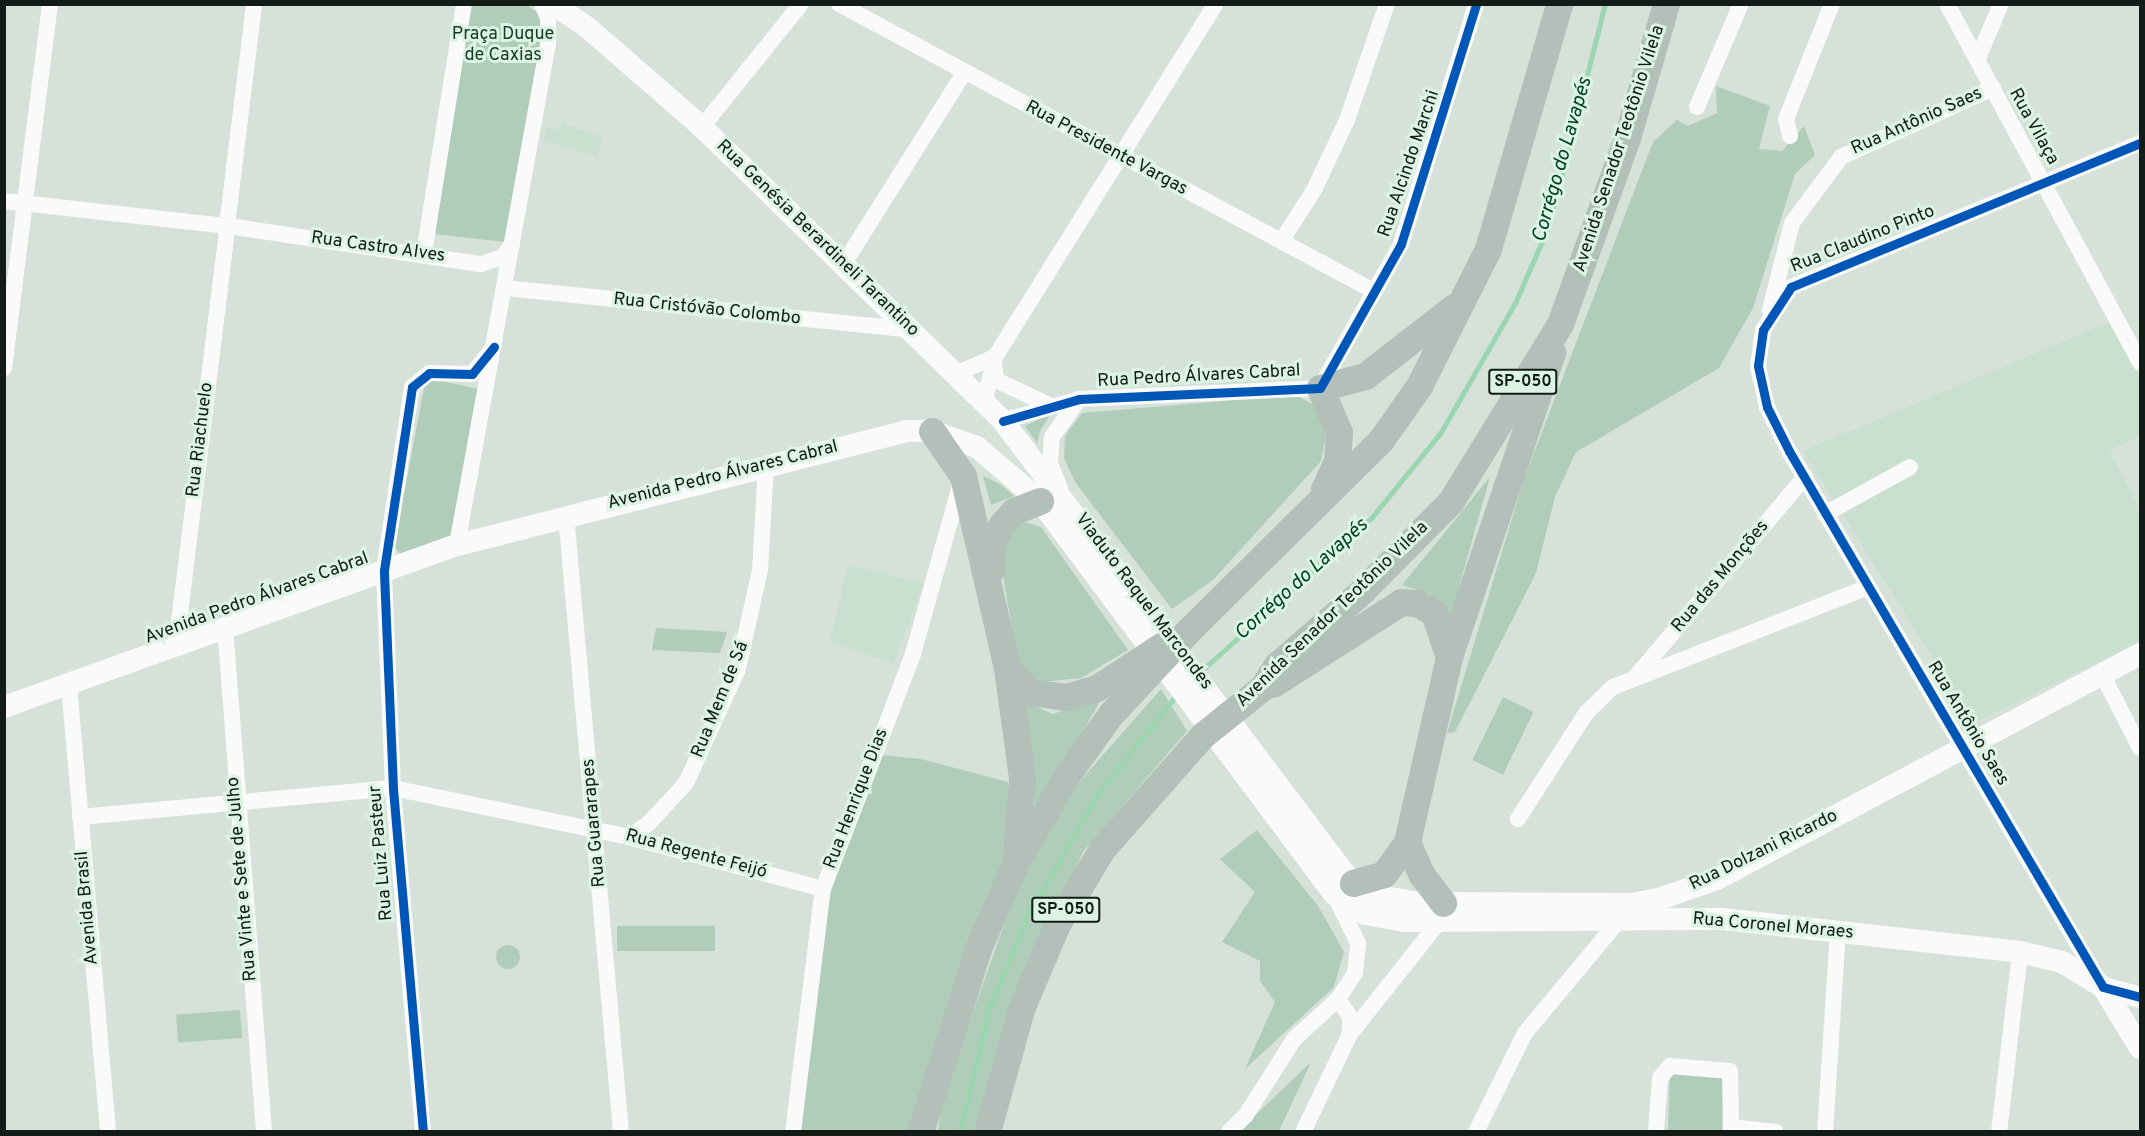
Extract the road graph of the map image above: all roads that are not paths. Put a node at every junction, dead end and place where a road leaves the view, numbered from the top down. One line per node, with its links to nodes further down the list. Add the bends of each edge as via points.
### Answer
1 (50, 4): 27 (street)
2 (254, 4): 28 (street, Rua Riachuelo)
3 (464, 4): 31 (street)
4 (542, 4): 30 (street, via 549,18 548,44)
5 (553, 4): 21 (main road, Rua Genésia Berardineli Tarantino, via 587,27)
6 (801, 4): 21 (street)
7 (839, 4): 18 (street, Rua Presidente Vargas)
8 (1216, 4): 24 (street)
9 (1387, 4): 29 (street, via 1347,120 1314,190)
10 (1476, 4): 34 (street, Rua Alcindo Marchi, via 1423,185 1401,244)
11 (1559, 4): 35 (highway, SP-050, via 1488,249)
12 (1666, 4): 37 (highway, Avenida Senador Teotônio Vilela / SP-050, via 1624,149)
13 (1741, 4): 20 (street)
14 (1832, 4): 22 (street, via 1786,118)
15 (1947, 4): 17 (street, Rua Vilaça)
16 (2001, 4): 17 (street)
17 (1978, 58): 19 (street, Rua Vilaça)
18 (964, 73): 24 (street, Rua Presidente Vargas); 32 (street)
19 (1993, 88): 25 (street, Rua Vilaça); 36 (street, Rua Antônio Saes, via 1841,157 1792,223)
20 (1697, 107)
21 (702, 126): 32 (main road, Rua Genésia Berardineli Tarantino)
22 (1790, 136)
23 (2140, 143): 25 (street, Rua Claudino Pinto)
24 (1121, 159): 29 (street, Rua Presidente Vargas); 40 (street)
25 (2046, 184): 36 (street, Rua Claudino Pinto, via 1819,272 1791,287); 41 (street, Rua Vilaça)
26 (4, 201): 27 (street, Rua Castro Alves)
27 (27, 203): 28 (street, Rua Castro Alves); 42 (street)
28 (227, 226): 31 (street, Rua Castro Alves); 66 (street, Rua Riachuelo)
29 (1282, 240): 34 (street, Rua Presidente Vargas)
30 (513, 243): 31 (street, Rua Castro Alves, via 493,263); 33 (street)
31 (424, 254)
32 (843, 265): 38 (main road, Rua Genésia Berardineli Tarantino)
33 (506, 288): 38 (street, Rua Cristóvão Colombo); 39 (street)
34 (1374, 291): 45 (street, Rua Alcindo Marchi)
35 (1465, 297): 45 (highway, via 1411,345 1365,376); 56 (highway, SP-050, via 1419,386 1381,440)
36 (1769, 317): 55 (street, Rua Claudino Pinto, via 1758,366 1767,407)
37 (1560, 324): 68 (highway); 73 (highway, Avenida Senador Teotônio Vilela / SP-050, via 1451,501 1362,591 1277,665)
38 (909, 330): 43 (main road, Rua Genésia Berardineli Tarantino)
39 (494, 347): 44 (street, via 477,370); 49 (street)
40 (995, 357): 43 (street); 47 (street); 48 (street, via 996,380)
41 (2140, 362)
42 (4, 368)
43 (955, 374): 47 (main road, Rua Genésia Berardineli Tarantino)
44 (458, 377): 49 (street, via 476,389); 61 (street, Rua Luiz Pasteur, via 429,373 412,387)
45 (1320, 388): 46 (street, Rua Pedro Álvares Cabral); 56 (highway, via 1339,432 1337,461)
46 (1080, 399): 48 (street, Rua Pedro Álvares Cabral); 57 (street, via 1052,437)
47 (984, 403): 50 (main road, Rua Genésia Berardineli Tarantino)
48 (1049, 405): 50 (street, Rua Pedro Álvares Cabral)
49 (483, 409): 60 (street)
50 (1004, 421): 57 (main road, Rua Genésia Berardineli Tarantino)
51 (932, 432): 52 (main road, Avenida Pedro Álvares Cabral, via 906,431); 54 (highway); 57 (main road, Avenida Pedro Álvares Cabral, via 977,447)
52 (766, 466): 59 (main road, Avenida Pedro Álvares Cabral); 82 (street, Rua Mem de Sá, via 760,570 738,669 686,783 650,823)
53 (1910, 467): 58 (street)
54 (963, 476): 63 (highway); 87 (street, Rua Henrique Dias, via 913,654)
55 (1805, 477): 58 (street, Rua Antônio Saes); 71 (street, Rua das Monções)
56 (1318, 501): 65 (highway, SP-050)
57 (1050, 502): 63 (highway, via 1014,511 1002,524 992,544); 86 (main road, Viaduto Raquel Marcondes)
58 (1826, 514): 62 (street, Rua Antônio Saes)
59 (566, 515): 60 (main road, Avenida Pedro Álvares Cabral); 81 (street, Rua Guararapes)
60 (457, 545): 61 (main road, Avenida Pedro Álvares Cabral)
61 (384, 570): 64 (main road, Avenida Pedro Álvares Cabral); 77 (street, Rua Luiz Pasteur)
62 (1866, 588): 71 (street, Rua das Monções); 75 (street, Rua Antônio Saes)
63 (991, 595): 69 (highway)
64 (225, 627): 66 (main road, Avenida Pedro Álvares Cabral); 78 (street, Rua Vinte e Sete de Julho)
65 (1190, 628): 69 (highway, via 1097,688 1067,697 1031,692); 84 (highway, SP-050, via 1111,714)
66 (176, 646): 72 (main road, Avenida Pedro Álvares Cabral)
67 (2140, 654): 70 (main road, Rua Dolzani Ricardo)
68 (1449, 657): 73 (highway, via 1434,613 1417,603 1401,603 1377,614 1286,679); 83 (highway)
69 (1007, 668): 84 (highway, via 1022,778)
70 (2102, 674): 75 (main road, Rua Dolzani Ricardo); 76 (street)
71 (1636, 676): 80 (street, Rua das Monções, via 1592,705)
72 (69, 685): 74 (main road, Avenida Pedro Álvares Cabral); 79 (street, Avenida Brasil)
73 (1263, 687): 98 (highway, Avenida Senador Teotônio Vilela / SP-050, via 1203,735 1102,849 1058,924)
74 (4, 707)
75 (1963, 747): 85 (main road, Rua Dolzani Ricardo); 93 (street, Rua Antônio Saes)
76 (2140, 748)
77 (393, 788): 78 (street, Rua Regente Feijó); 81 (street, Rua Regente Feijó); 103 (street, Rua Luiz Pasteur)
78 (237, 802): 79 (street, Rua Regente Feijó); 102 (street, Rua Vinte e Sete de Julho)
79 (80, 817): 101 (street, Avenida Brasil)
80 (1518, 819)
81 (596, 829): 82 (street, Rua Regente Feijó); 104 (street, Rua Guararapes)
82 (629, 837): 87 (street, Rua Regente Feijó)
83 (1407, 842): 86 (highway, via 1384,874); 88 (highway)
84 (1016, 862): 106 (highway, SP-050, via 980,946)
85 (1717, 879): 88 (main road, Rua Dolzani Ricardo, via 1632,904); 89 (main road, via 1706,896)
86 (1344, 888): 88 (main road, Rua Dolzani Ricardo); 95 (street, via 1359,951 1355,973)
87 (823, 889): 105 (street, Rua Henrique Dias)
88 (1442, 912): 90 (main road, Rua Coronel Moraes); 96 (street)
89 (1723, 919): 90 (main road, Rua Coronel Moraes); 91 (main road, Rua Coronel Moraes)
90 (1619, 920): 111 (street, via 1526,1033)
91 (1838, 932): 92 (main road, Rua Coronel Moraes); 114 (street)
92 (2020, 952): 93 (main road, Rua Coronel Moraes, via 2062,962); 99 (street)
93 (2103, 987): 94 (street); 97 (main road, Rua Antônio Saes)
94 (2140, 997)
95 (1338, 999): 96 (street, via 1350,1017); 109 (street, via 1294,1039 1246,1115)
96 (1350, 1034): 110 (street)
97 (2140, 1048)
98 (1004, 1062): 107 (highway, Avenida Senador Teotônio Vilela / SP-050); 108 (highway)
99 (2000, 1126)
100 (1731, 1129): 112 (street, via 1730,1071 1665,1068); 113 (street)
101 (108, 1131)
102 (264, 1131)
103 (423, 1131)
104 (621, 1131)
105 (793, 1131)
106 (920, 1131)
107 (987, 1131)
108 (1005, 1131)
109 (1229, 1131)
110 (1303, 1131)
111 (1476, 1131)
112 (1656, 1131)
113 (1776, 1131)
114 (1825, 1131)

